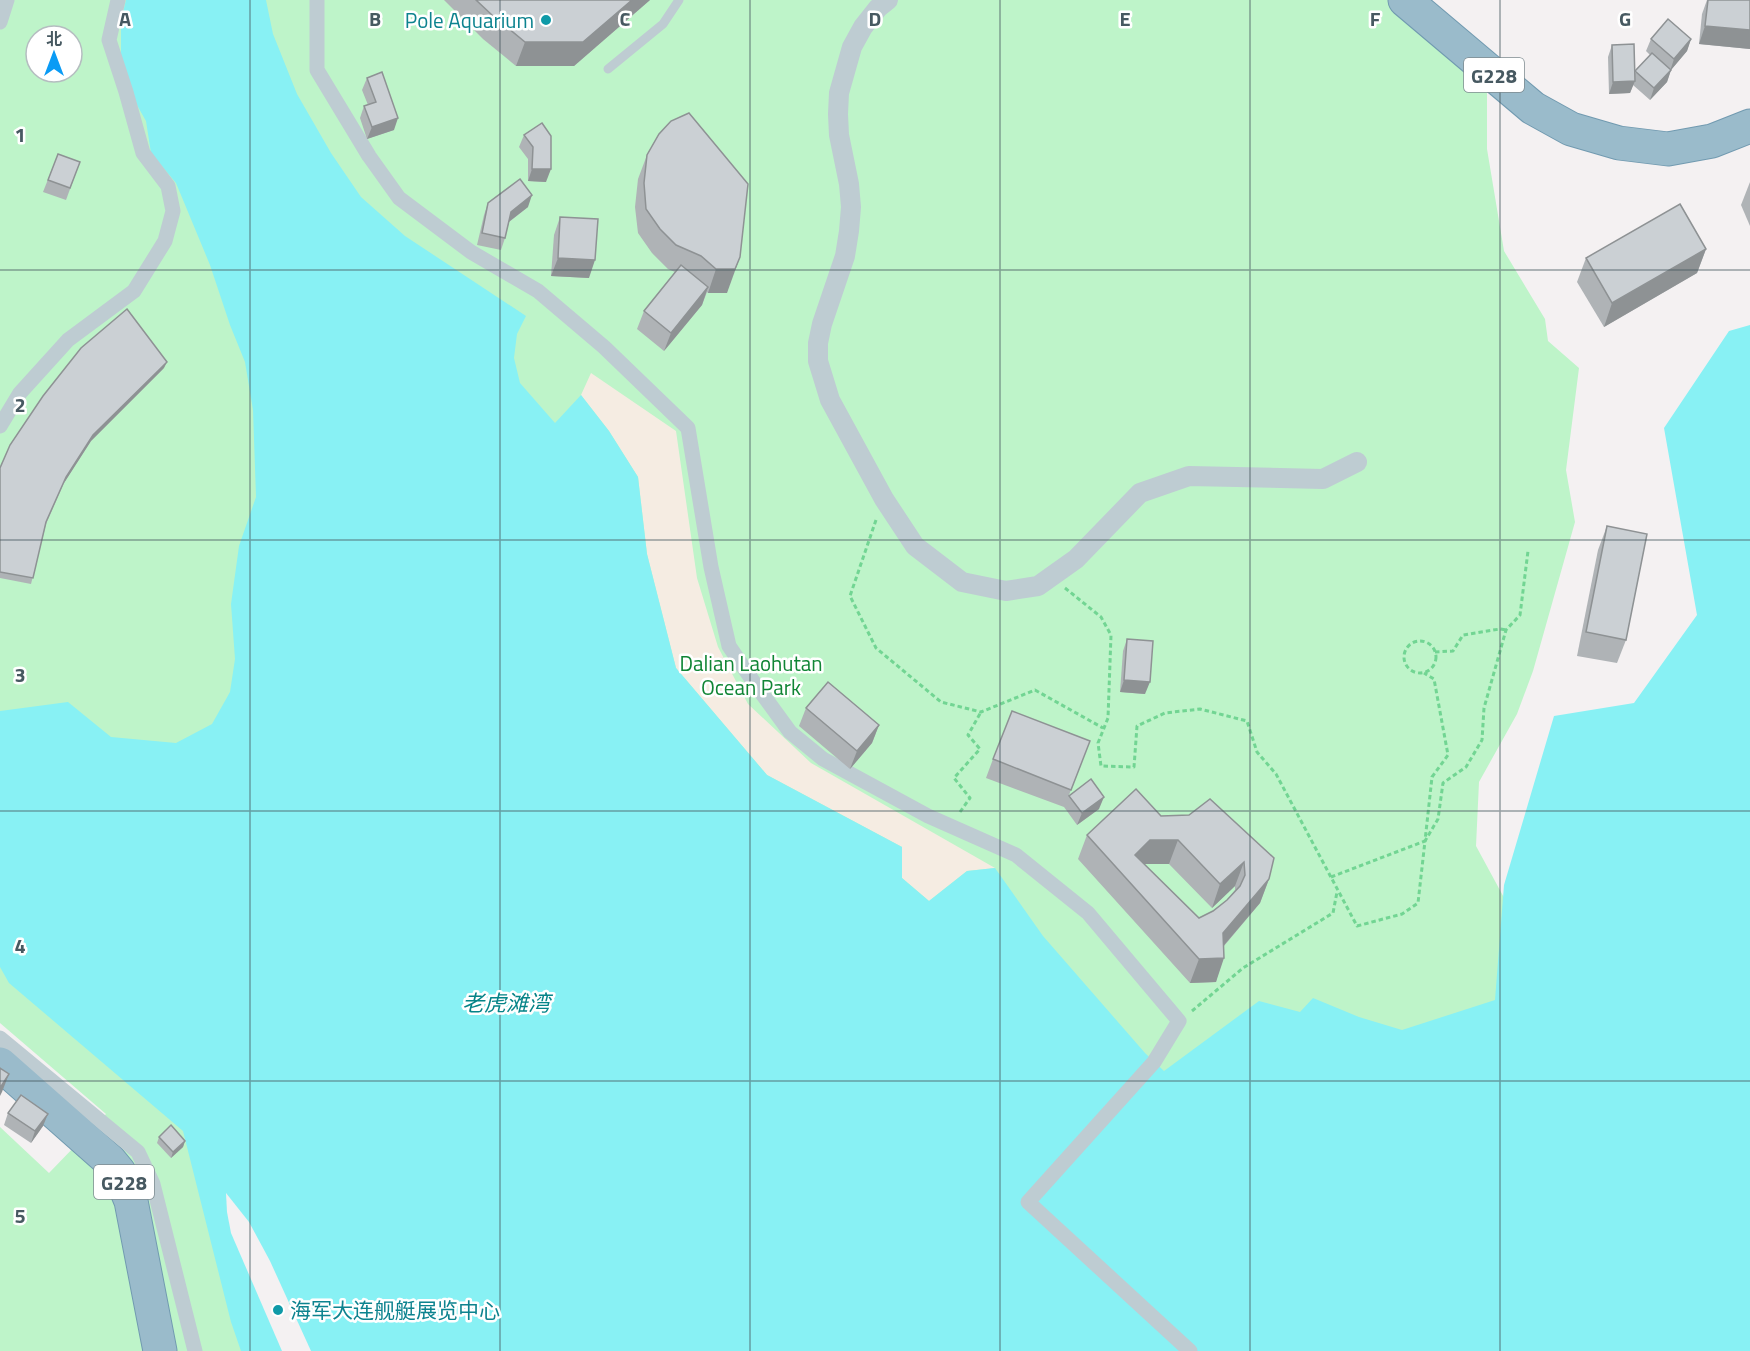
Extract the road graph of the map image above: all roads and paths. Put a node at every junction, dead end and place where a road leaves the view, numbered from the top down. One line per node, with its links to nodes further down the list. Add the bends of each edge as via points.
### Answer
1 (7, 0): 8 (street)
2 (118, 0): 12 (street, via 109,40 143,153 168,186 173,211 165,241 134,291 68,340 20,393)
3 (317, 0): 26 (street, via 317,70 399,198 471,252 538,291 604,347 688,428 711,567 729,646 790,732 823,759 896,799 1016,855 1088,913)
4 (679, 0): 9 (lane, via 663,24)
5 (888, 0): 14 (street, via 857,37 839,93 840,135 849,184 849,231 818,344 818,361 830,400)
6 (1405, 0): 11 (highway, G228, via 1533,108)
7 (1435, 0): 11 (highway, G228)
8 (0, 22)
9 (608, 69)
10 (1750, 126): 11 (highway, G228, via 1712,141 1668,149)
11 (1592, 136)
12 (0, 426)
13 (1357, 462): 16 (street, via 1323,478 1189,476 1140,493 1076,559)
14 (884, 499): 16 (street, via 915,546 962,582 1006,591 1038,586); 20 (path, via 850,596 876,648 941,702)
15 (1528, 551): 17 (path, via 1520,615)
16 (1057, 573): 21 (path, via 1065,588 1101,617 1110,635 1108,718)
17 (1506, 630): 18 (path, via 1463,635 1453,651); 23 (path, via 1484,708 1482,740 1466,767 1443,783 1438,819)
18 (1435, 652): 19 (path, via 1432,667); 19 (path, via 1422,642 1412,644 1406,651 1406,666)
19 (1424, 673): 23 (path, via 1434,679 1448,755 1431,777)
20 (981, 712): 21 (path, via 1035,690); 22 (path, via 968,735 980,749 954,777)
21 (1104, 729): 24 (path, via 1098,743 1101,766 1122,768 1134,767 1137,726 1165,713 1200,709 1247,721 1257,752 1276,774)
22 (970, 798)
23 (1425, 841): 24 (path); 25 (path, via 1418,903 1402,914 1357,926)
24 (1331, 877): 25 (path)
25 (1337, 890): 26 (path, via 1333,914 1243,968)
26 (1179, 1021): 31 (street, via 1154,1062 1028,1202)
27 (0, 1038): 30 (street, via 138,1152 153,1184)
28 (0, 1064): 29 (highway, G228, via 119,1172 131,1201)
29 (160, 1351)
30 (195, 1351)
31 (1190, 1351)

